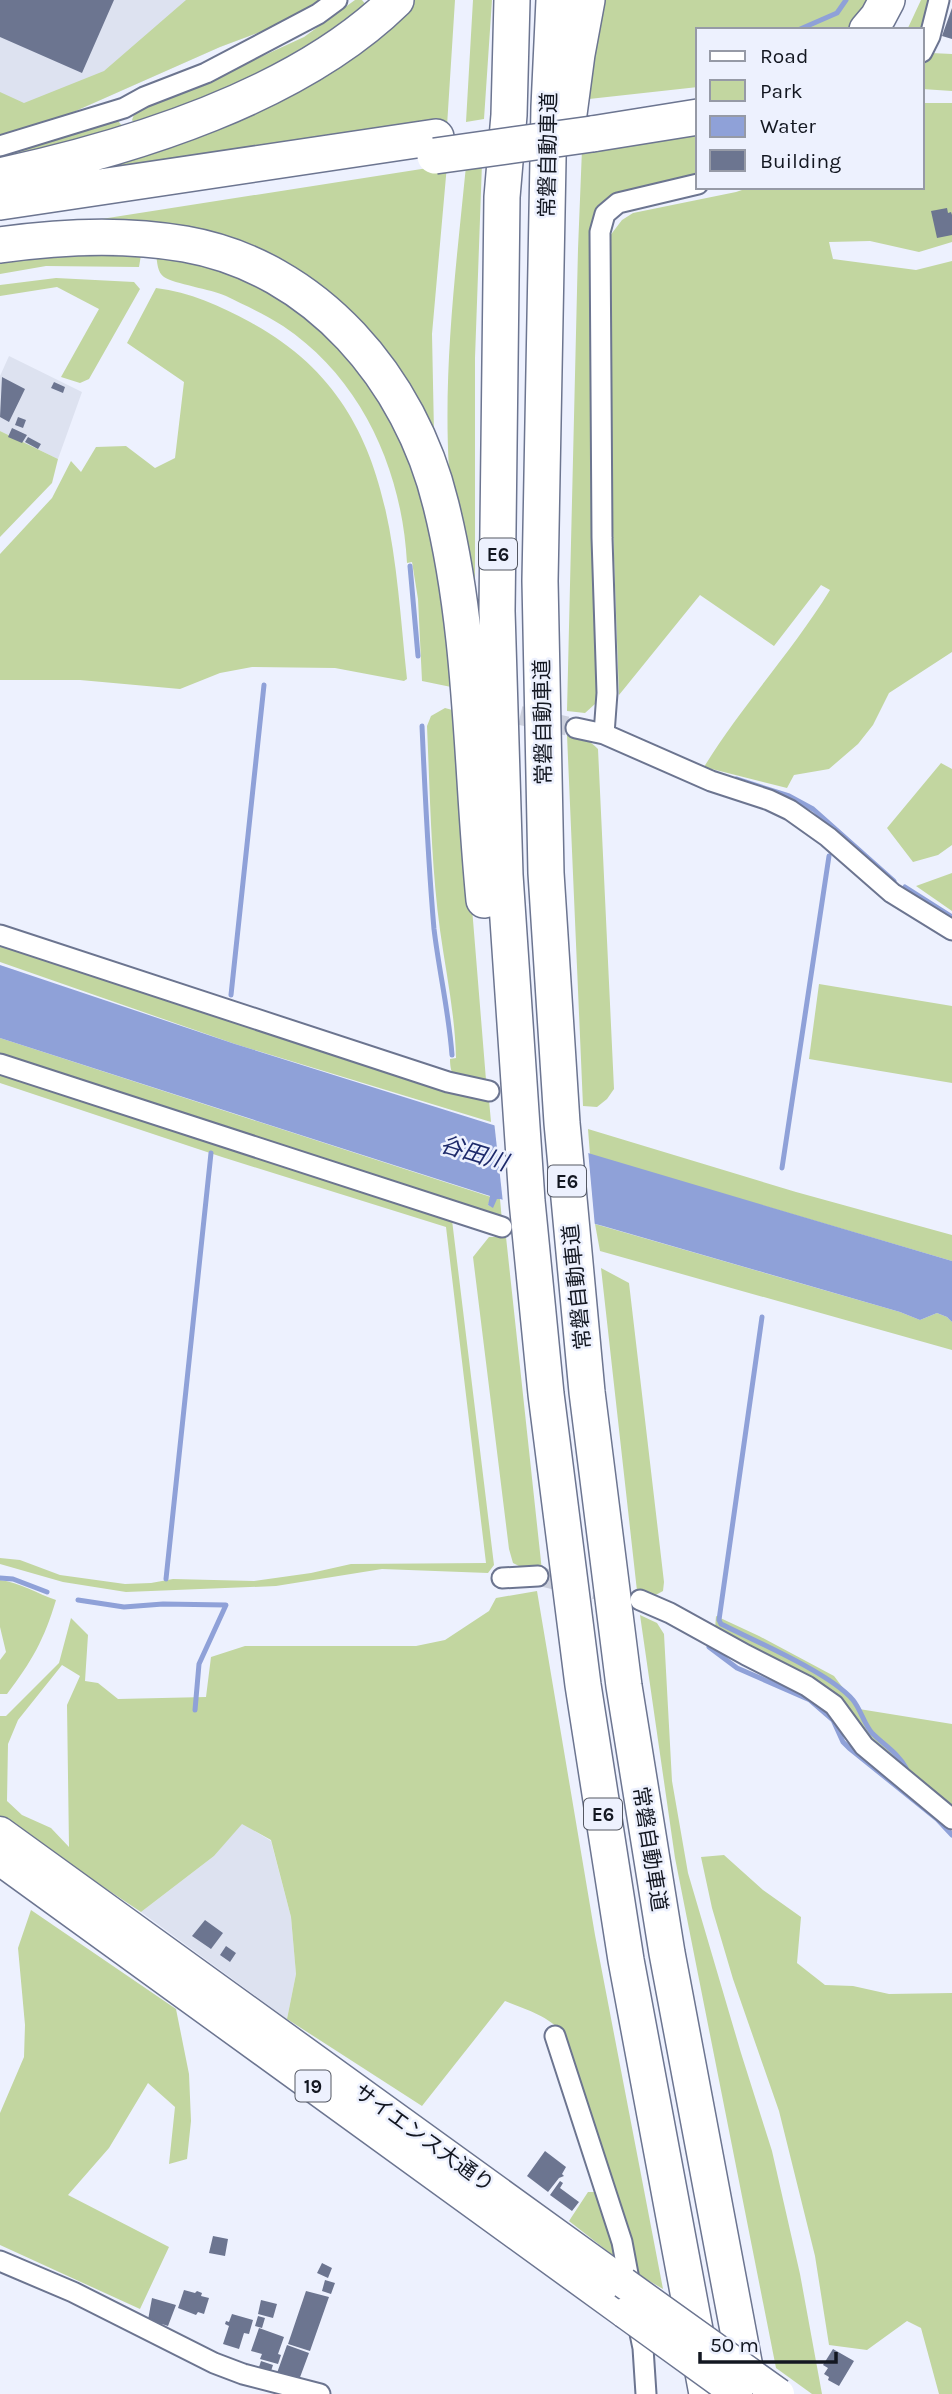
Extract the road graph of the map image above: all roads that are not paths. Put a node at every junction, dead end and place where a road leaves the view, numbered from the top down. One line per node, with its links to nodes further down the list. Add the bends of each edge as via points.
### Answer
1 (337, 0): 15 (street, via 206,73 124,108)
2 (396, 0): 17 (highway, via 370,24 292,75 204,115 122,145)
3 (512, 0): 28 (highway, 常磐自動車道 / E6, via 502,197 497,611 505,875)
4 (554, 0): 22 (highway, 常磐自動車道 / E6)
5 (587, 0): 22 (highway, via 570,106)
6 (887, 0): 9 (highway)
7 (909, 0): 10 (highway)
8 (939, 0): 11 (street)
9 (869, 28)
10 (894, 28)
11 (924, 48)
12 (696, 98): 14 (highway)
13 (696, 117): 14 (highway)
14 (593, 124): 16 (highway, bridge)
15 (0, 146)
16 (436, 147): 19 (highway); 20 (highway)
17 (0, 176)
18 (696, 184): 24 (street, via 618,203 605,214 600,232)
19 (0, 202)
20 (0, 222)
21 (0, 245): 28 (highway, via 64,237 134,237 187,244 237,259 281,280 334,319 379,367 406,410 441,502 456,575)
22 (540, 580): 42 (highway, 常磐自動車道 / E6, via 547,873 562,1123 606,1556 667,1953)
23 (576, 728): 24 (street)
24 (604, 734): 25 (street, via 790,810 892,893)
25 (952, 930)
26 (0, 935): 28 (street)
27 (0, 1064): 29 (street)
28 (504, 1101): 29 (highway, 常磐自動車道)
29 (520, 1219): 40 (highway, 常磐自動車道 / E6, via 583,1685 626,1960)
30 (538, 1576): 31 (street)
31 (502, 1578)
32 (640, 1600): 33 (street, via 807,1686 834,1706 864,1746)
33 (952, 1819)
34 (0, 1832): 43 (main road, サイエンス大通り / 19, bridge)
35 (0, 1860): 41 (main road, サイエンス大通り / 19, bridge)
36 (555, 2036): 39 (street, via 622,2242 643,2348)
37 (0, 2261): 38 (street, via 224,2367)
38 (320, 2394)
39 (646, 2394)
40 (707, 2394)
41 (737, 2394)
42 (750, 2394)
43 (779, 2394)

